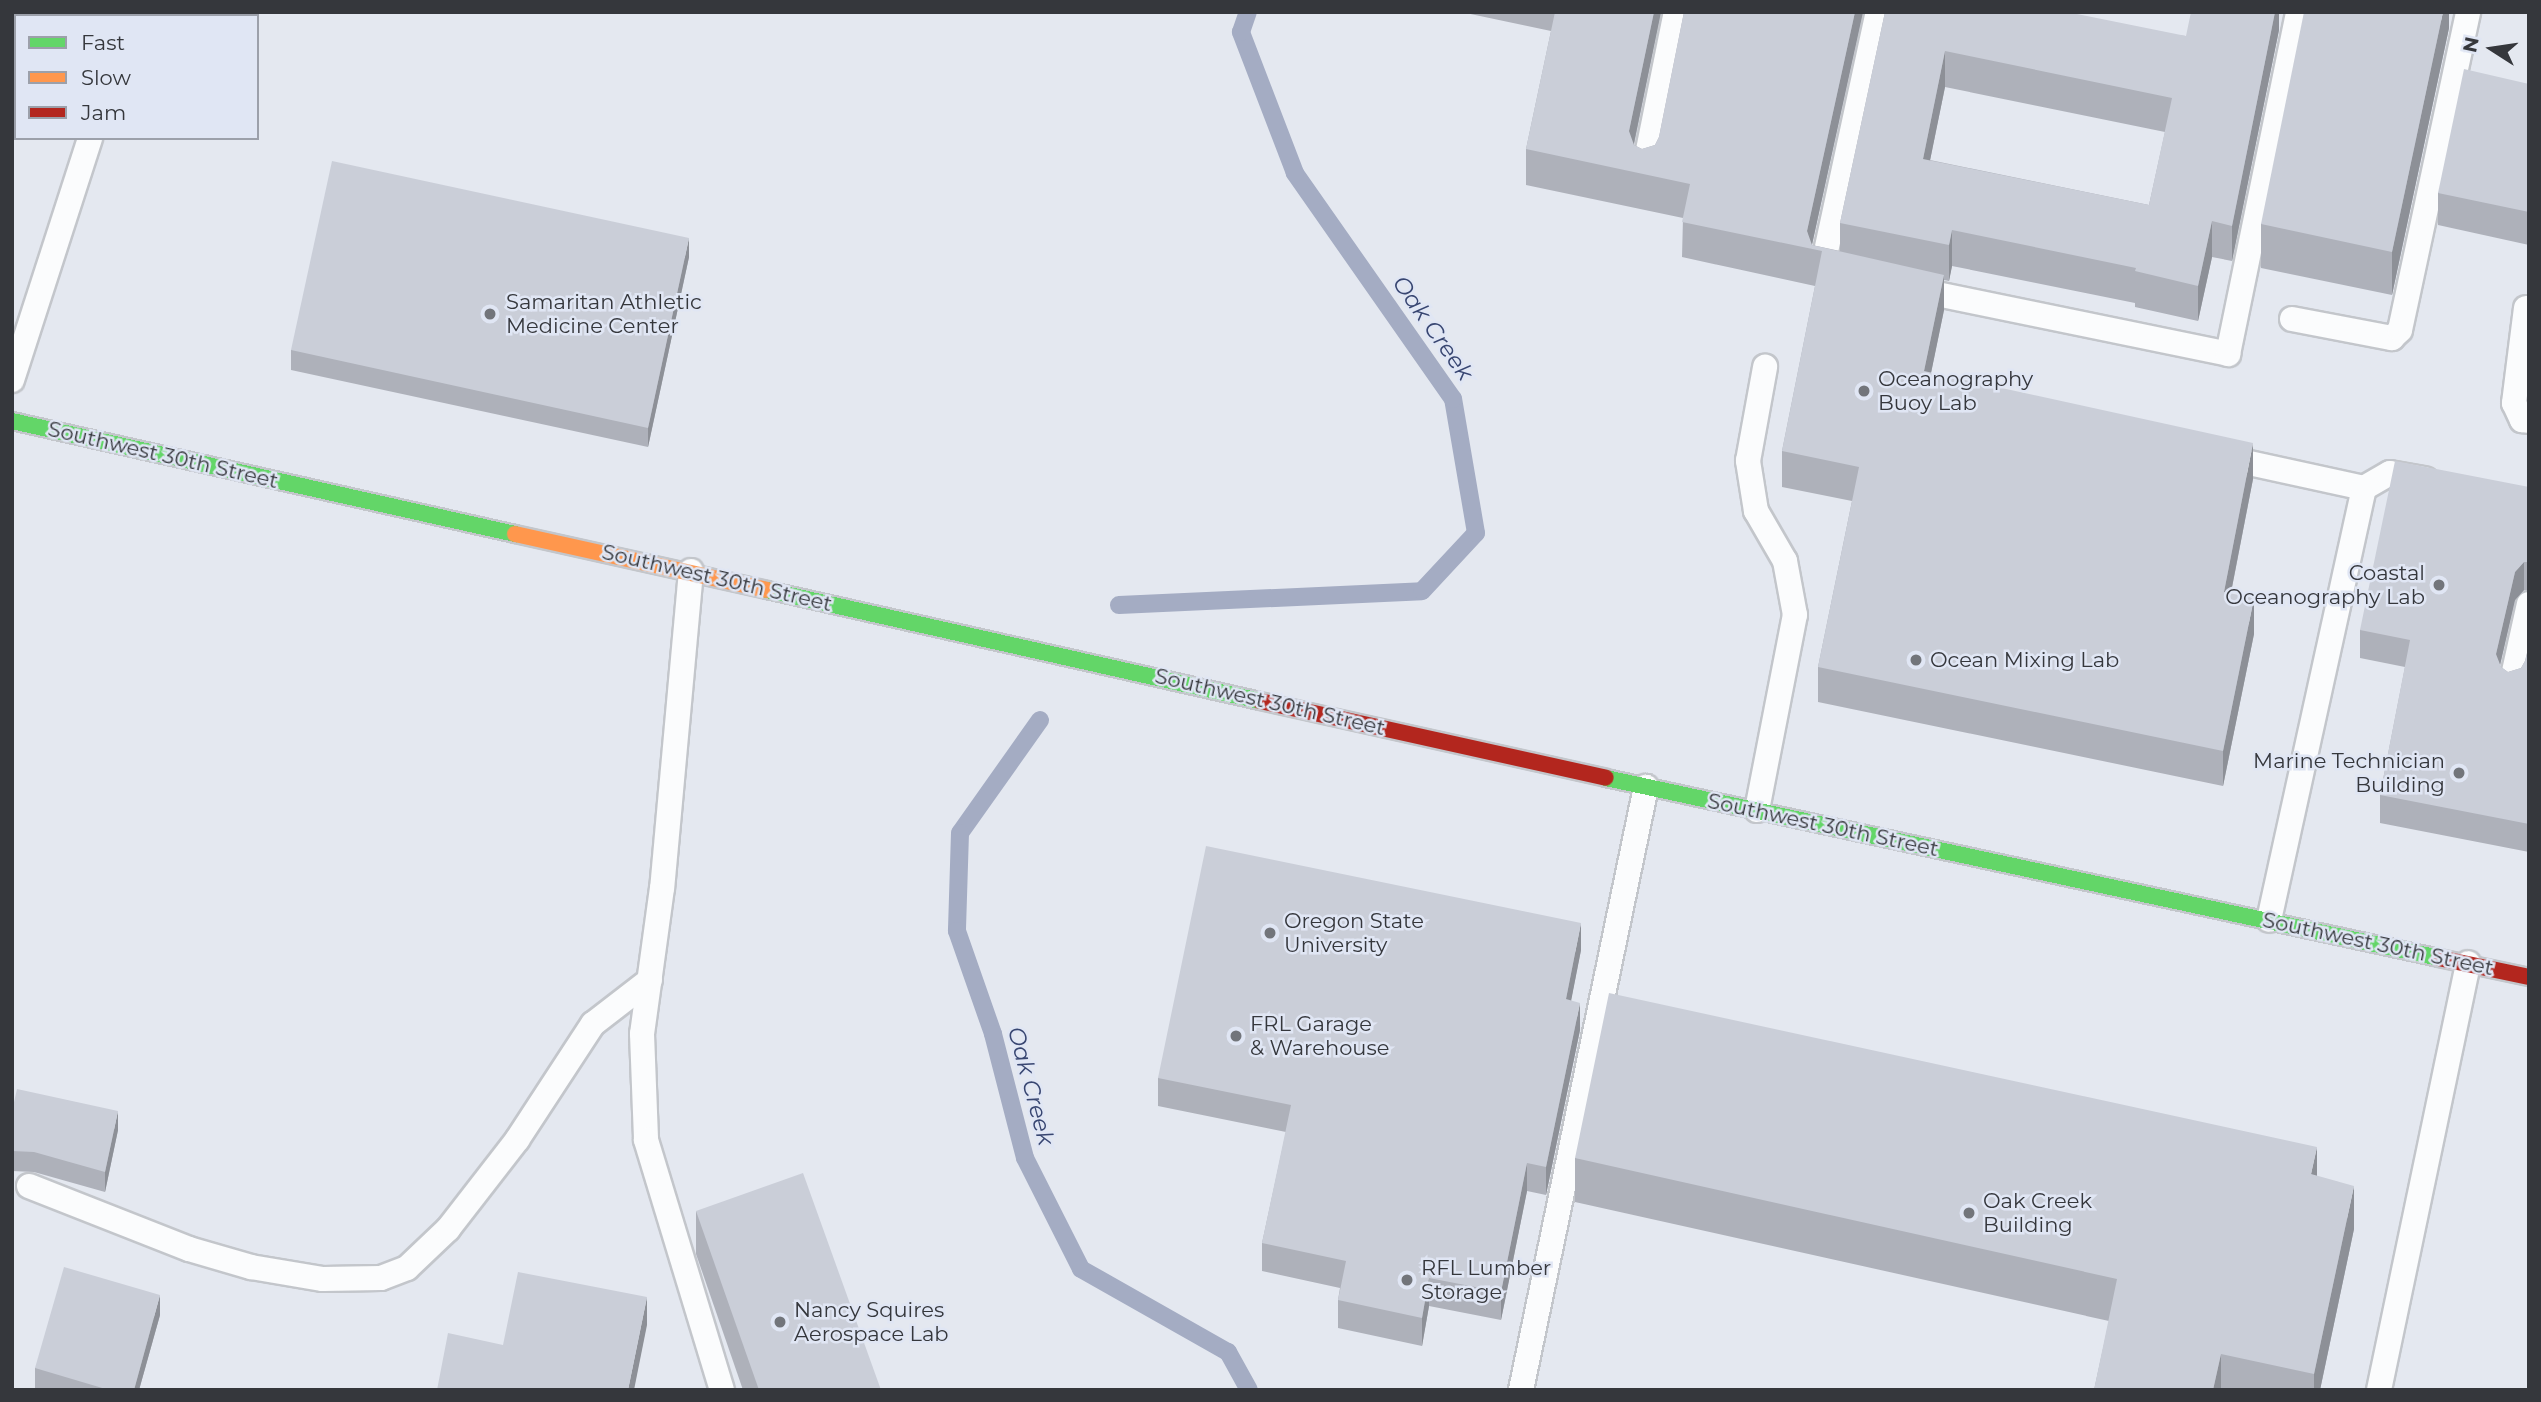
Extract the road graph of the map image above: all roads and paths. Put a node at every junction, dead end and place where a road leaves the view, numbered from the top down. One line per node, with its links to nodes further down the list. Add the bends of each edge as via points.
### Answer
1 (1675, 12): 6 (lane)
2 (1878, 12): 7 (lane, via 1822,270)
3 (2298, 12): 8 (lane, via 2228,354)
4 (2468, 12): 10 (lane, via 2400,330 2392,338)
5 (89, 140): 12 (lane)
6 (1644, 170)
7 (1863, 279)
8 (1890, 284)
9 (2526, 309): 14 (lane, via 2514,403 2522,420)
10 (2292, 319)
11 (1765, 367): 22 (lane, via 1748,461 1756,511 1785,561 1795,615)
12 (12, 380)
13 (12, 421): 18 (street, Southwest 30th Street)
14 (2529, 421)
15 (2192, 450): 17 (lane)
16 (2453, 484): 17 (lane, via 2390,473)
17 (2364, 488): 23 (lane)
18 (691, 572): 21 (street, Southwest 30th Street); 26 (lane)
19 (2529, 604): 20 (lane)
20 (2511, 685)
21 (1646, 787): 22 (street, Southwest 30th Street); 29 (lane)
22 (1757, 810): 23 (street, Southwest 30th Street)
23 (2269, 920): 24 (street, Southwest 30th Street)
24 (2468, 963): 25 (street, Southwest 30th Street); 30 (lane)
25 (2529, 976)
26 (650, 981): 27 (lane, via 593,1024 517,1140 448,1229 407,1268 382,1278 323,1279 251,1267 189,1249); 28 (lane, via 642,1034 646,1140)
27 (29, 1186)
28 (722, 1390)
29 (1521, 1390)
30 (2379, 1390)

